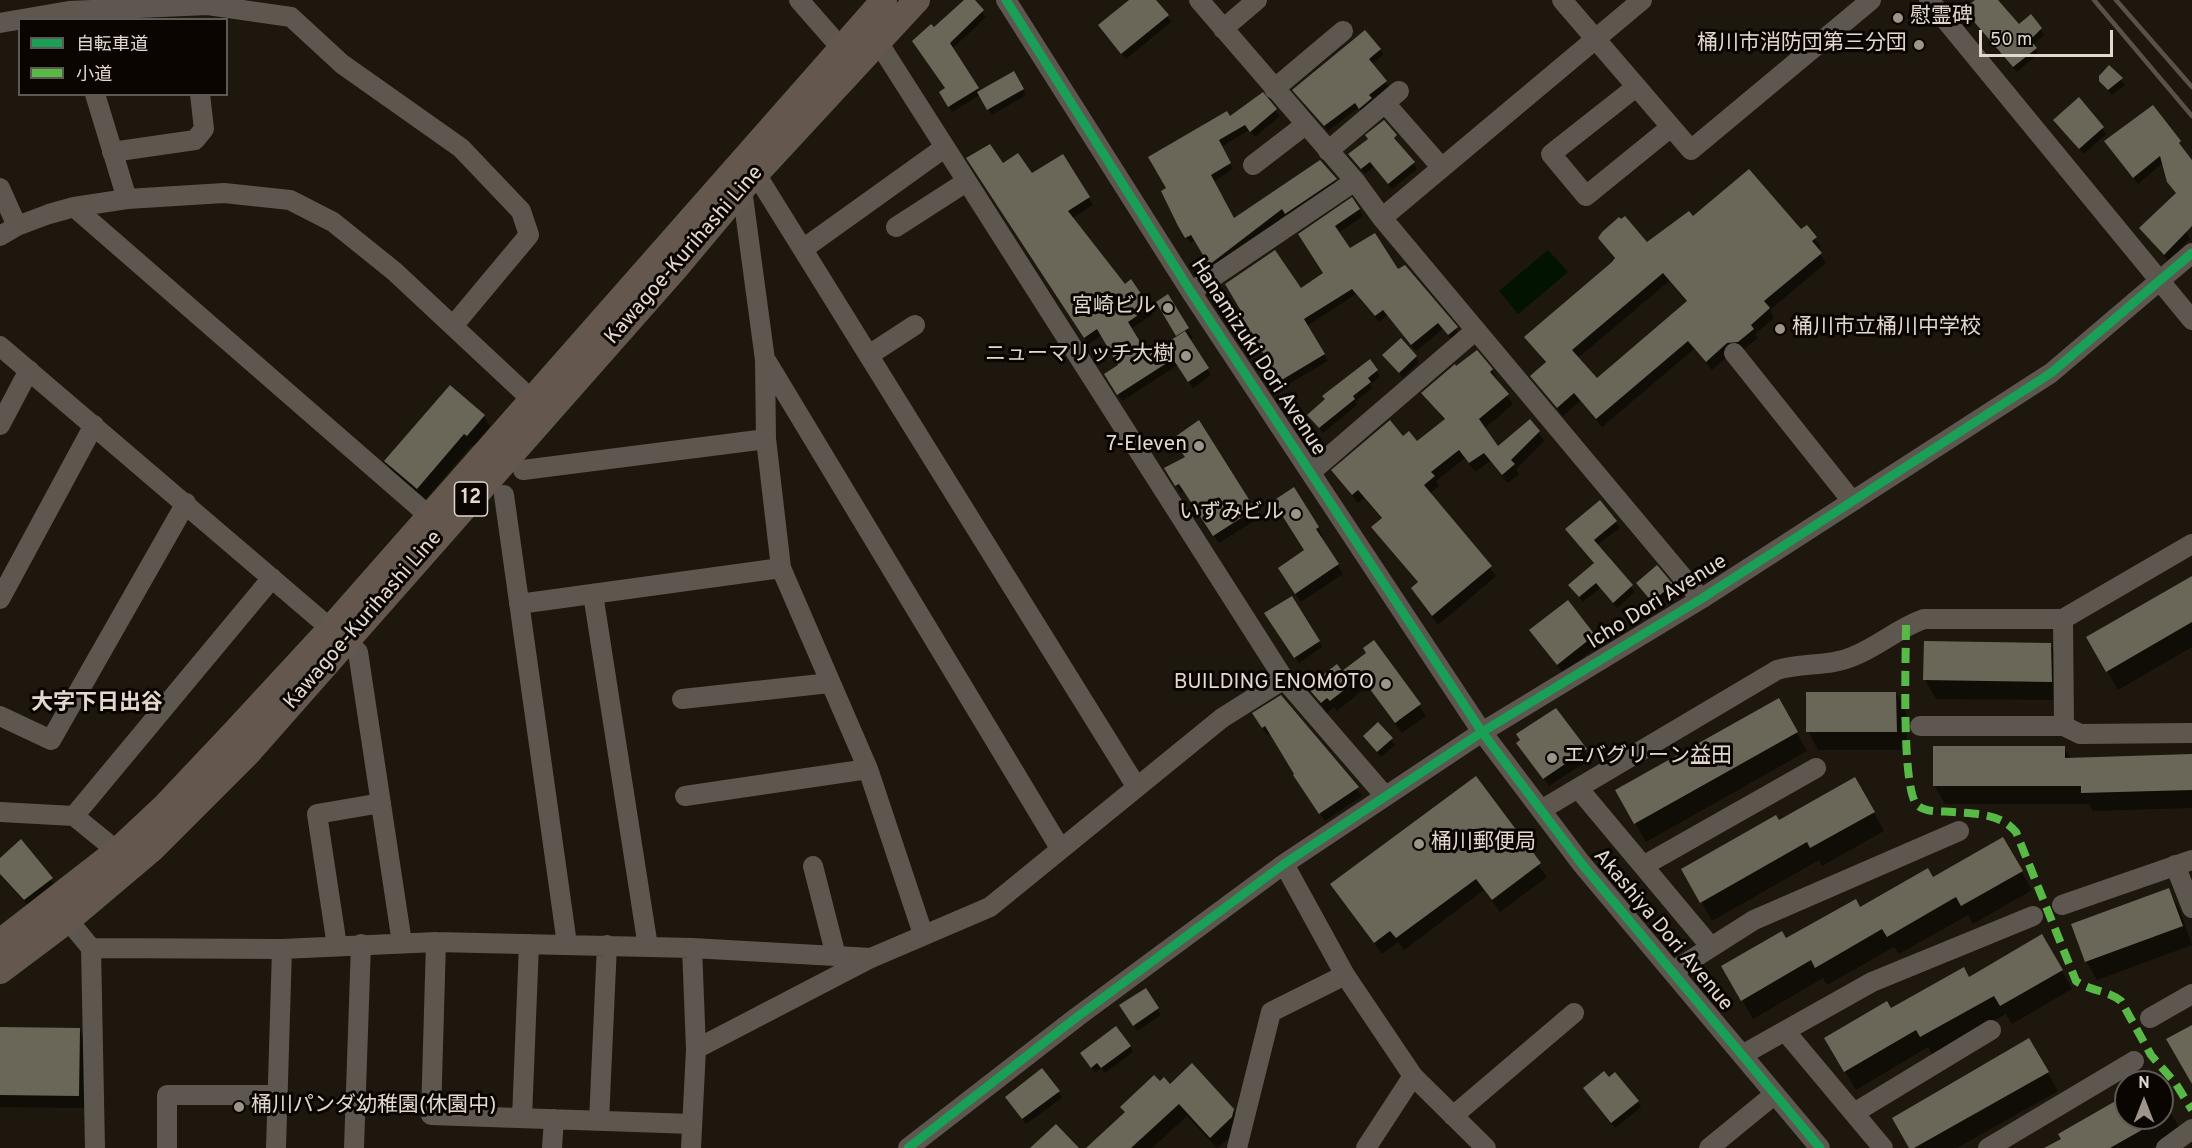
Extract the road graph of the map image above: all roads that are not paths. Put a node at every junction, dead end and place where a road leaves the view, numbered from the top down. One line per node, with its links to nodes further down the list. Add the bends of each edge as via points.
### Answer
1 (799, 0): 20 (street)
2 (884, 0): 20 (main road, Kawagoe-Kurihashi Line / 12)
3 (917, 0): 19 (main road, Kawagoe-Kurihashi Line / 12)
4 (1006, 0): 44 (street, Hanamizuki Dori Avenue)
5 (1198, 0): 16 (street)
6 (1257, 0): 16 (street)
7 (1562, 0): 18 (street)
8 (1642, 0): 18 (street)
9 (1871, 0): 26 (street, via 1690,150)
10 (1929, 0): 43 (street)
11 (200, 8): 12 (street); 47 (street, via 291,17 342,64 461,148 521,211 529,235)
12 (67, 10): 13 (street)
13 (26, 18)
14 (18, 20): 15 (street)
15 (0, 23)
16 (1223, 29): 22 (street)
17 (1343, 31): 22 (street)
18 (1595, 39): 21 (street); 31 (street)
19 (878, 42): 27 (street); 33 (main road, Kawagoe-Kurihashi Line / 12)
20 (841, 48): 54 (main road, Kawagoe-Kurihashi Line / 12)
21 (1636, 87): 26 (street); 26 (street, via 1551,154 1586,196)
22 (1274, 89): 25 (street)
23 (96, 96): 29 (street)
24 (200, 96): 29 (street, via 204,129 195,140)
25 (1305, 125): 28 (street); 30 (street)
26 (1671, 128)
27 (945, 148): 34 (street); 41 (street)
28 (1328, 151): 31 (street, via 1392,97); 32 (street)
29 (112, 152): 36 (street)
30 (1253, 165)
31 (1442, 168): 38 (street)
32 (1355, 181): 38 (street); 44 (street)
33 (749, 182): 41 (street); 52 (street); 72 (main road, Kawagoe-Kurihashi Line / 12, via 675,269)
34 (966, 183): 39 (street); 73 (street)
35 (0, 188): 40 (street)
36 (127, 200): 37 (street); 47 (street, via 225,193 290,200 333,222 394,270)
37 (74, 207): 40 (street); 63 (street)
38 (1382, 218): 48 (street)
39 (896, 227)
40 (8, 231)
41 (803, 249): 51 (street)
42 (2192, 253): 43 (street, Icho Dori Avenue)
43 (2159, 282): 45 (street); 61 (street, Icho Dori Avenue, via 2051,374)
44 (1191, 292): 59 (street, Hanamizuki Dori Avenue)
45 (2192, 320)
46 (915, 325): 51 (street)
47 (453, 326): 54 (street)
48 (1476, 330): 59 (street); 69 (street)
49 (0, 346): 53 (street)
50 (1734, 354): 61 (street)
51 (869, 355): 83 (street)
52 (765, 360): 57 (street); 92 (street)
53 (29, 370): 55 (street); 56 (street)
54 (531, 399): 63 (main road, Kawagoe-Kurihashi Line / 12)
55 (0, 425)
56 (94, 425): 62 (street); 68 (street)
57 (766, 440): 58 (street); 65 (street)
58 (523, 470)
59 (1311, 472): 79 (street, Hanamizuki Dori Avenue)
60 (504, 495): 70 (street)
61 (1852, 501): 69 (street, Icho Dori Avenue)
62 (186, 503): 66 (street); 76 (street, via 51,740)
63 (428, 515): 72 (main road, Kawagoe-Kurihashi Line / 12)
64 (2192, 544): 71 (street)
65 (781, 568): 67 (street); 74 (street)
66 (272, 578): 72 (street); 90 (street)
67 (593, 594): 70 (street); 111 (street)
68 (0, 599)
69 (1701, 599): 79 (street, Icho Dori Avenue)
70 (519, 604): 108 (street)
71 (2063, 619): 78 (street); 84 (street, via 1924,619 1906,625 1854,656 1833,662 1798,663 1777,670)
72 (338, 635): 87 (street, via 358,652); 93 (main road, Kawagoe-Kurihashi Line / 12); 101 (main road, Kawagoe-Kurihashi Line / 12, via 249,752 152,849)
73 (1284, 679): 83 (street, via 1222,718); 86 (street)
74 (830, 683): 75 (street); 82 (street)
75 (682, 699)
76 (0, 716)
77 (1920, 726): 78 (street)
78 (2064, 726): 80 (street, via 2080,734)
79 (1482, 732): 86 (street, Icho Dori Avenue); 88 (street, Akashiya Dori Avenue)
80 (2192, 733)
81 (1816, 768): 97 (street)
82 (868, 769): 85 (street); 102 (street)
83 (1136, 786): 92 (street)
84 (1578, 788): 88 (street); 97 (street)
85 (685, 796)
86 (1385, 796): 95 (street, Icho Dori Avenue)
87 (381, 803): 105 (street); 110 (street, via 317,814)
88 (1541, 810): 119 (street, Akashiya Dori Avenue)
89 (0, 812): 90 (street)
90 (74, 816): 93 (street)
91 (1959, 831): 112 (street, via 1754,920)
92 (1060, 848): 102 (street, via 990,907)
93 (117, 851): 103 (main road, Kawagoe-Kurihashi Line / 12)
94 (2184, 862): 98 (street); 99 (street)
95 (1284, 864): 120 (street); 145 (street, Icho Dori Avenue)
96 (813, 866): 116 (street)
97 (1643, 866): 112 (street)
98 (2062, 905)
99 (2192, 908)
100 (2032, 916): 125 (street, via 1872,982)
101 (68, 920): 113 (street); 118 (main road, Kawagoe-Kurihashi Line / 12)
102 (923, 934): 117 (street)
103 (0, 942)
104 (436, 942): 105 (street); 107 (street); 134 (street, via 431,1115)
105 (402, 943): 106 (street)
106 (361, 944): 110 (street); 142 (street)
107 (529, 944): 108 (street); 134 (street)
108 (567, 944): 109 (street)
109 (607, 945): 111 (street); 136 (street)
110 (337, 946): 115 (street)
111 (648, 946): 114 (street)
112 (1711, 947): 119 (street)
113 (91, 948): 115 (street); 139 (street)
114 (692, 948): 116 (street); 126 (street)
115 (282, 949): 131 (street)
116 (836, 956): 117 (street)
117 (872, 958): 126 (street)
118 (0, 971)
119 (1672, 972): 127 (street, Akashiya Dori Avenue)
120 (1345, 975): 129 (street); 146 (street, via 1271,1012)
121 (2192, 994): 123 (street)
122 (1574, 1014): 133 (street)
123 (2150, 1018)
124 (1992, 1030): 132 (street)
125 (1785, 1031): 127 (street); 132 (street)
126 (696, 1050): 137 (street)
127 (1742, 1055): 130 (street, Akashiya Dori Avenue)
128 (2134, 1061): 152 (street)
129 (1413, 1076): 133 (street); 147 (street)
130 (1775, 1094): 149 (street); 150 (street, Akashiya Dori Avenue)
131 (276, 1095): 140 (street, via 167,1095); 141 (street)
132 (1854, 1113): 151 (street)
133 (1453, 1116): 148 (street)
134 (522, 1118): 135 (street)
135 (554, 1119): 136 (street); 143 (street)
136 (599, 1120): 137 (street)
137 (692, 1124): 144 (street)
138 (2192, 1129): 153 (street)
139 (95, 1148)
140 (167, 1148)
141 (276, 1148)
142 (354, 1148)
143 (552, 1148)
144 (691, 1148)
145 (908, 1148)
146 (1237, 1148)
147 (1366, 1148)
148 (1486, 1148)
149 (1709, 1148)
150 (1820, 1148)
151 (1883, 1148)
152 (1988, 1148)
153 (2166, 1148)

